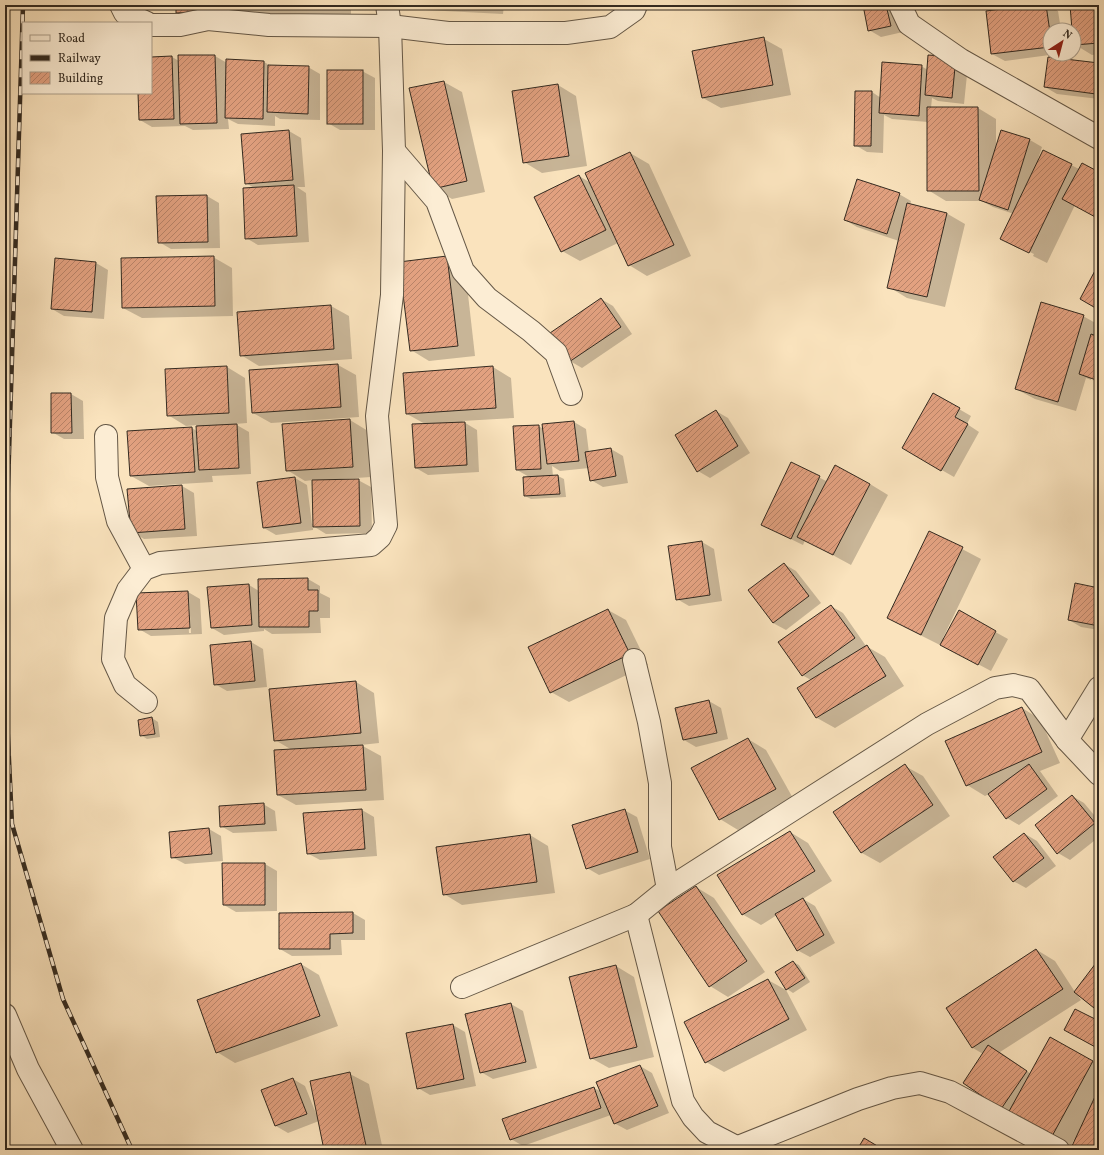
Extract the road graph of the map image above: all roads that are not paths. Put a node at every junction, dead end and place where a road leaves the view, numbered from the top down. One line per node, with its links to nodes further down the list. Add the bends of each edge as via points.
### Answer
1 (121, 5): 5 (street, via 125,13)
2 (636, 5): 4 (street, via 634,10 610,27 566,33 448,33)
3 (900, 5): 7 (street, via 909,24 962,60)
4 (389, 15): 6 (street, via 269,25 208,19 180,25); 8 (street)
5 (145, 22)
6 (152, 25)
7 (1099, 138)
8 (394, 151): 9 (street, via 437,201 463,271 487,298 556,353); 11 (street, via 392,295 377,416 386,525 380,537 370,544 160,562)
9 (571, 394)
10 (106, 436): 11 (street, via 107,477 118,521)
11 (144, 569): 14 (street, via 128,590 116,618 113,659 125,685)
12 (634, 660): 17 (street, via 660,783 660,847)
13 (1099, 688): 15 (street)
14 (146, 702)
15 (1067, 740): 16 (street); 17 (street, via 1029,688 1013,685 995,688 927,724)
16 (1099, 774)
17 (668, 889): 18 (street)
18 (636, 914): 19 (street); 21 (street, via 683,1100 693,1117 707,1132)
19 (462, 987)
20 (5, 1016): 22 (street, via 28,1069)
21 (734, 1149): 23 (street, via 858,1099 892,1088 920,1083 950,1092)
22 (72, 1150)
23 (1058, 1150)

